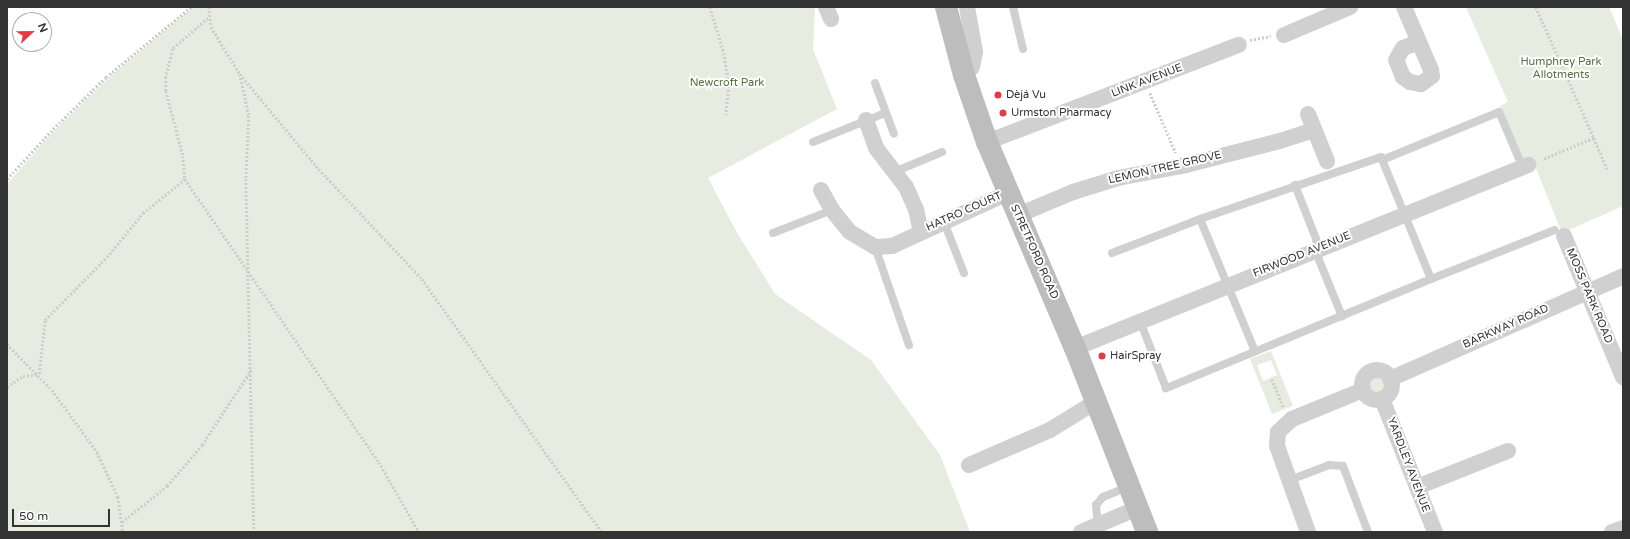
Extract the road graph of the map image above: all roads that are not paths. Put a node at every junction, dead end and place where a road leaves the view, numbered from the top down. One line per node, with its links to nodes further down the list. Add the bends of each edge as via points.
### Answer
1 (946, 7): 10 (main road, STRETFORD ROAD)
2 (1013, 7): 9 (lane)
3 (1350, 7): 6 (street)
4 (1404, 7): 7 (street)
5 (971, 8): 10 (street, via 975,60)
6 (1284, 35)
7 (1419, 42)
8 (1239, 45): 18 (street, LINK AVENUE)
9 (1024, 50)
10 (964, 75): 18 (main road, STRETFORD ROAD)
11 (875, 83): 12 (lane)
12 (885, 113): 14 (lane); 16 (lane)
13 (1308, 114): 15 (street)
14 (866, 120): 17 (lane); 23 (street, HATRO COURT, via 876,148)
15 (1314, 130): 21 (street); 29 (street, LEMON TREE GROVE, via 1280,142 1186,165 1118,178 1072,192)
16 (894, 134)
17 (813, 142)
18 (987, 142): 26 (main road, STRETFORD ROAD)
19 (942, 152): 23 (lane)
20 (1382, 160): 22 (lane, via 1499,112); 24 (lane, via 1381,157); 28 (lane)
21 (1327, 161)
22 (1526, 167): 28 (street, FIRWOOD AVENUE)
23 (894, 172): 32 (street, HATRO COURT, via 906,187 914,204)
24 (1295, 185): 30 (lane); 36 (lane)
25 (821, 190): 27 (street)
26 (1008, 193): 29 (main road, STRETFORD ROAD); 31 (street, HATRO COURT)
27 (832, 210): 33 (lane); 35 (street, via 850,232)
28 (1404, 214): 36 (street, FIRWOOD AVENUE); 40 (lane)
29 (1018, 215): 46 (main road, STRETFORD ROAD)
30 (1200, 219): 37 (lane); 41 (lane)
31 (944, 222): 32 (street, HATRO COURT); 38 (lane)
32 (921, 232): 35 (street, HATRO COURT, via 892,246)
33 (773, 233)
34 (1559, 233): 40 (lane); 42 (street, MOSS PARK ROAD)
35 (875, 247): 45 (lane)
36 (1318, 248): 41 (street, FIRWOOD AVENUE); 43 (lane, via 1319,260)
37 (1112, 253)
38 (964, 273)
39 (1623, 276): 42 (street, BARKWAY ROAD)
40 (1432, 279): 43 (lane)
41 (1228, 285): 44 (street, FIRWOOD AVENUE); 47 (lane)
42 (1586, 292): 48 (street, MOSS PARK ROAD); 49 (street, BARKWAY ROAD)
43 (1342, 316): 47 (lane)
44 (1140, 321): 46 (street, FIRWOOD AVENUE); 47 (lane, via 1166,388)
45 (909, 345)
46 (1075, 348): 52 (main road, STRETFORD ROAD)
47 (1255, 351)
48 (1623, 377)
49 (1390, 379): 50 (street, via 1384,372 1374,371 1363,380); 51 (street, via 1389,393)
50 (1363, 390): 51 (street, via 1368,398); 55 (street, via 1289,420 1278,432 1276,441)
51 (1382, 399): 56 (street, YARDLEY AVENUE)
52 (1097, 401): 54 (street, via 1050,430); 58 (main road, STRETFORD ROAD)
53 (1508, 452): 56 (street)
54 (969, 465)
55 (1290, 480): 63 (street); 64 (lane, via 1330,465 1343,466)
56 (1417, 487): 65 (street, YARDLEY AVENUE)
57 (1118, 491): 59 (lane, via 1103,497 1096,505)
58 (1138, 508): 59 (street); 62 (main road, STRETFORD ROAD)
59 (1098, 525): 61 (street)
60 (1623, 528): 66 (street)
61 (1081, 532)
62 (1147, 532)
63 (1308, 532)
64 (1368, 532)
65 (1435, 532)
66 (1612, 532)

